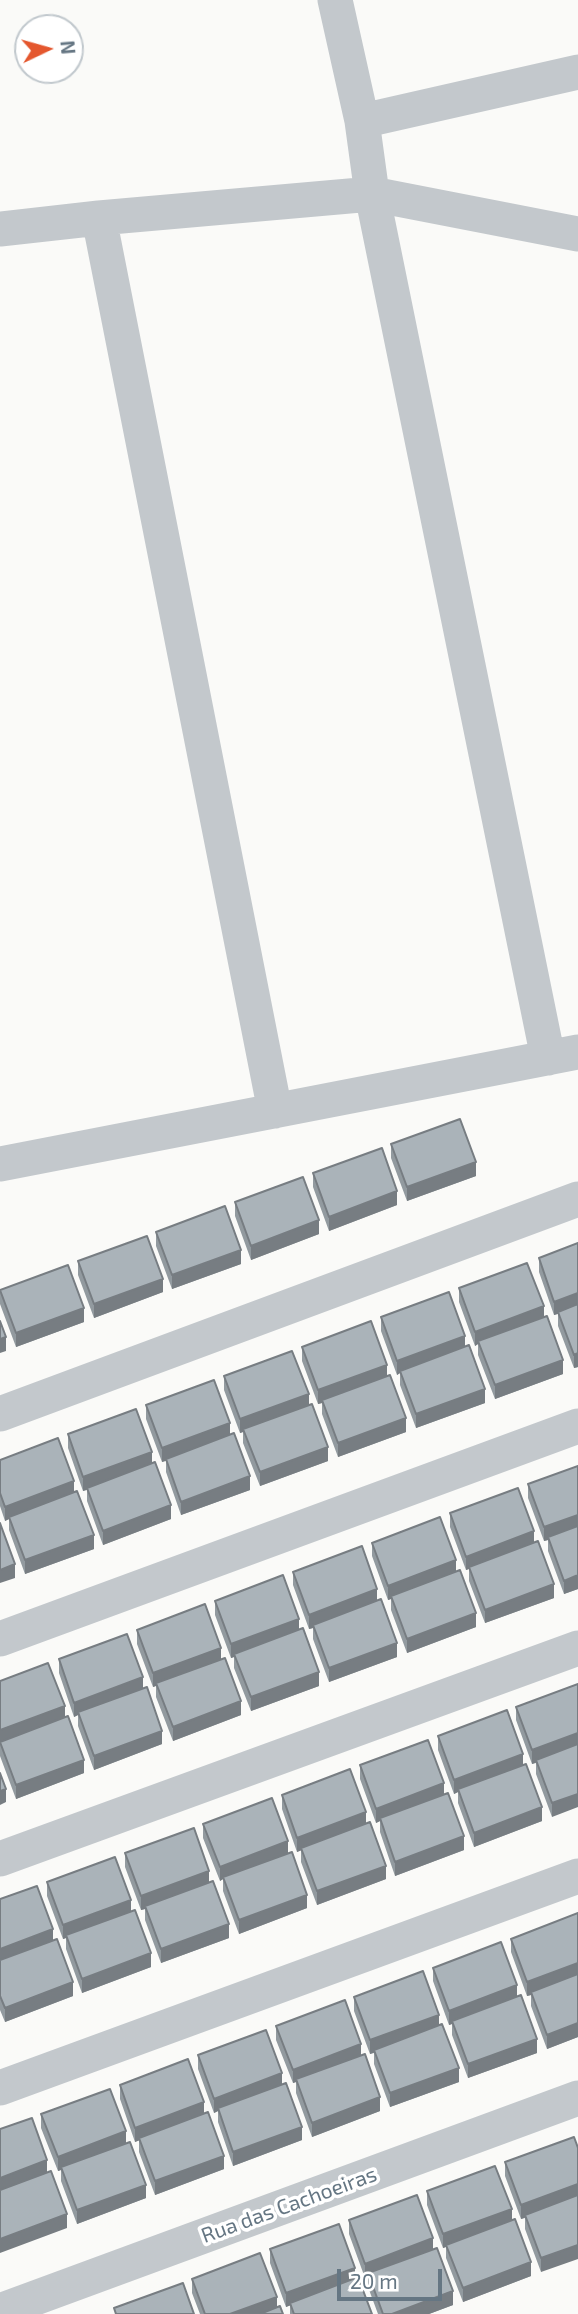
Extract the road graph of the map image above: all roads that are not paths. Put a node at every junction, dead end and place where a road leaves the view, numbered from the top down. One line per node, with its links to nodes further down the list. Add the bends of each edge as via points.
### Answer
1 (335, 0): 3 (street)
2 (578, 72): 3 (street)
3 (362, 121): 4 (street)
4 (372, 194): 5 (street); 7 (street); 8 (street)
5 (99, 218): 6 (street); 9 (street)
6 (0, 229)
7 (578, 234)
8 (563, 1055): 9 (street)
9 (275, 1111): 10 (street)
10 (1, 1156)
11 (578, 1199): 12 (street)
12 (0, 1414)
13 (578, 1426): 14 (street)
14 (0, 1639)
15 (578, 1648): 16 (street)
16 (0, 1858)
17 (578, 1876): 18 (street)
18 (0, 2088)
19 (578, 2098): 20 (street, Rua das Cachoeiras)
20 (0, 2311)

